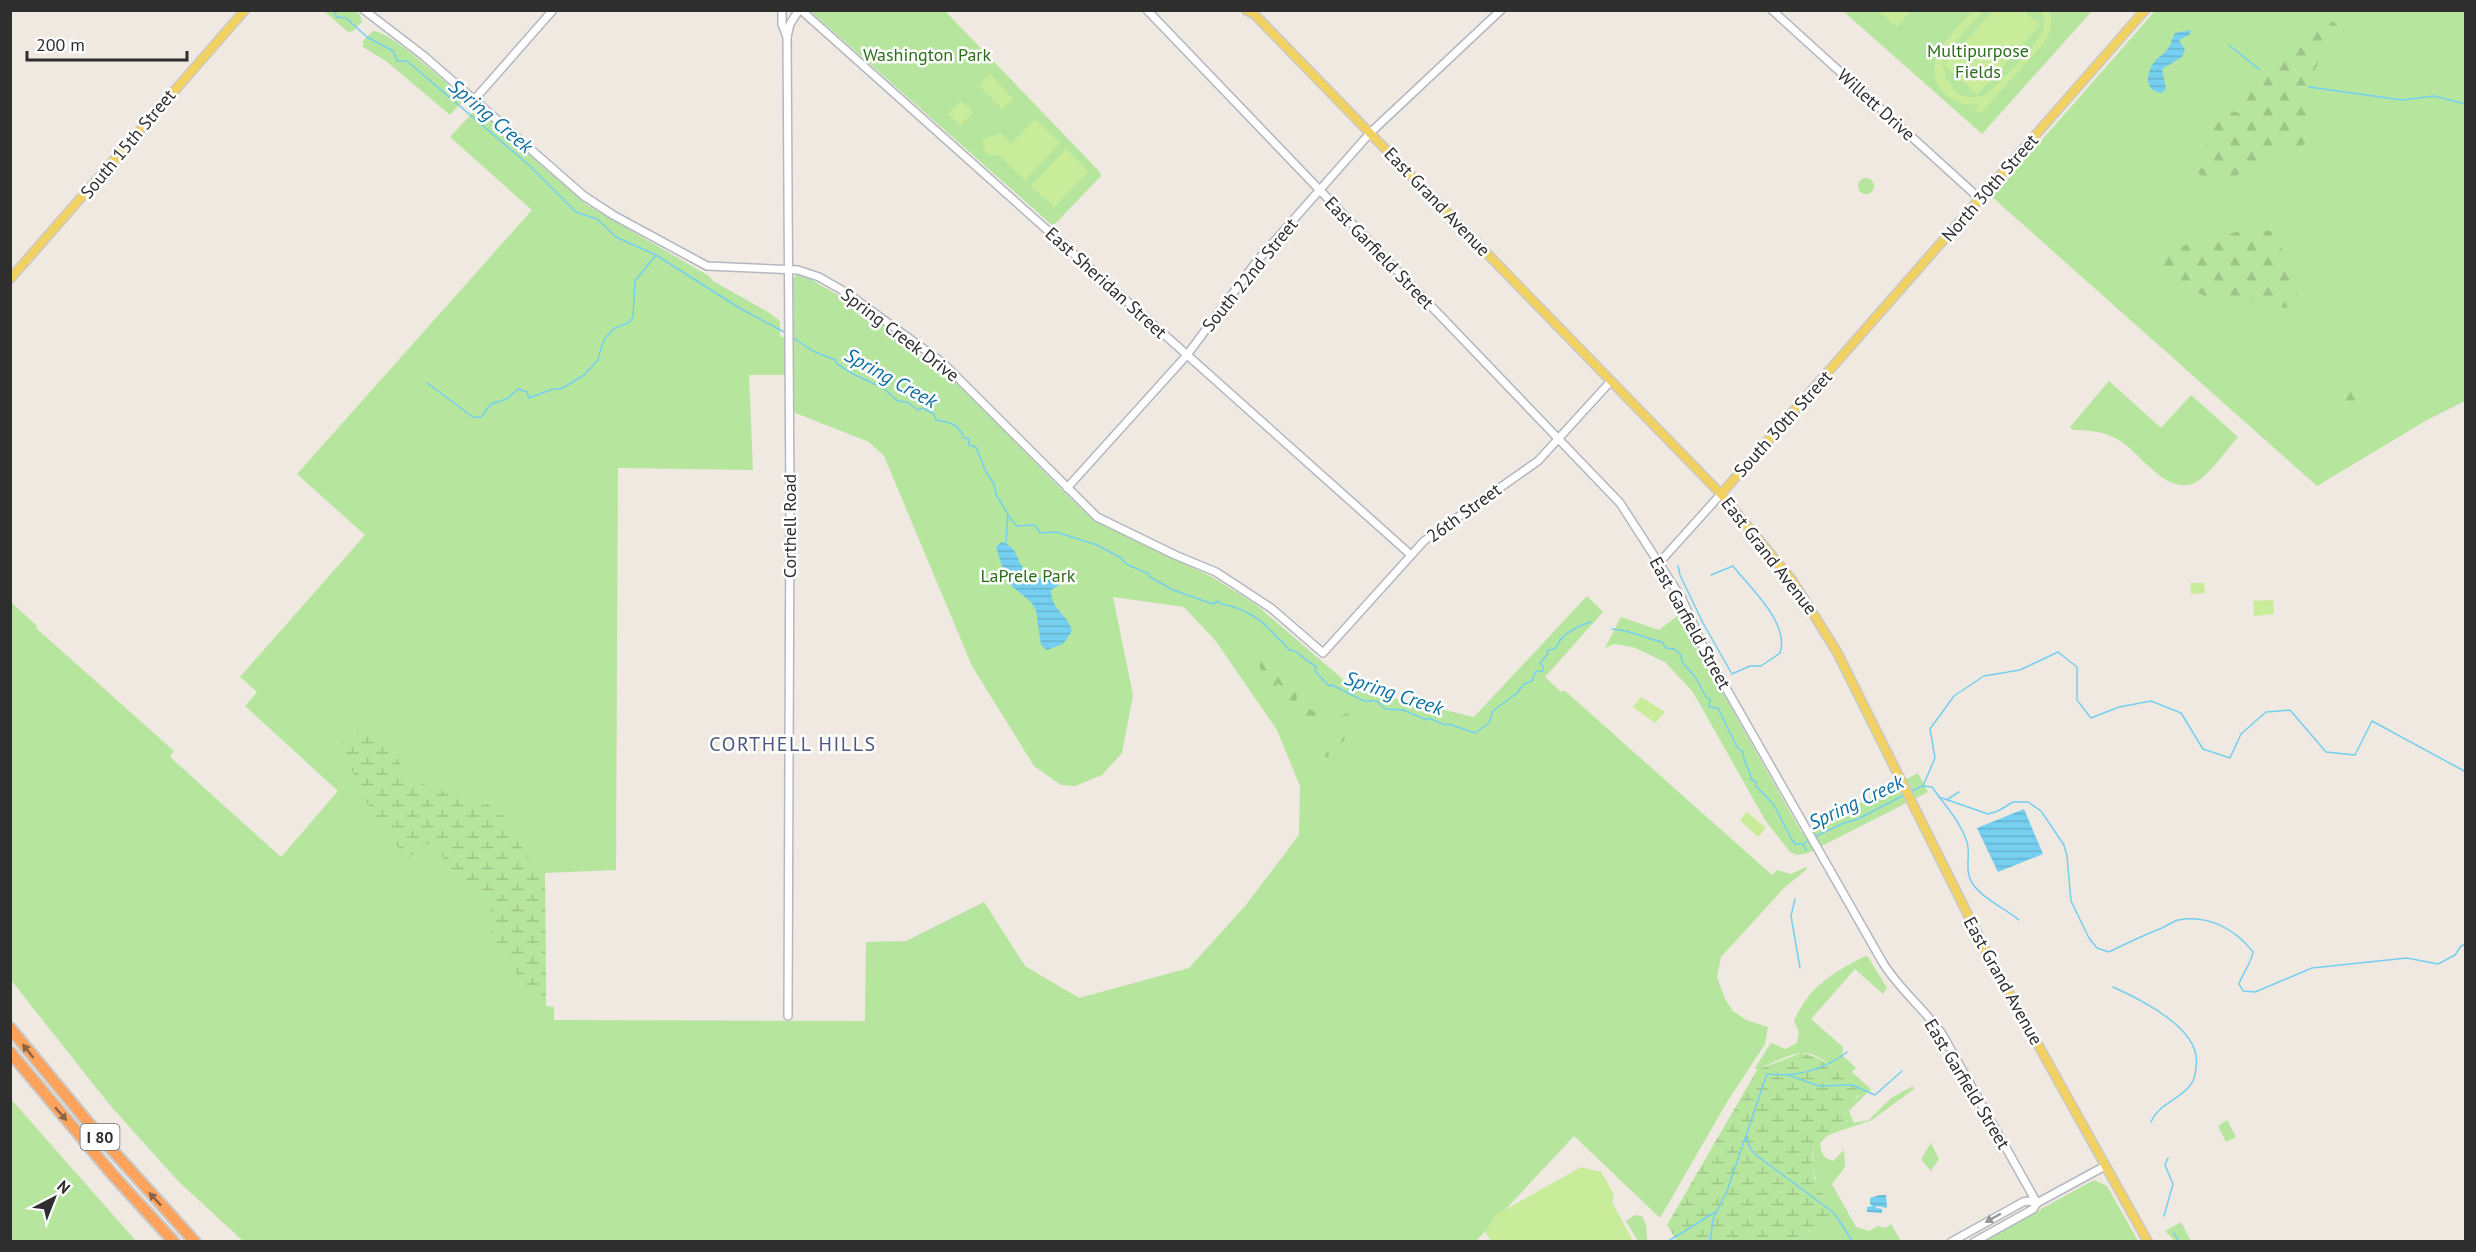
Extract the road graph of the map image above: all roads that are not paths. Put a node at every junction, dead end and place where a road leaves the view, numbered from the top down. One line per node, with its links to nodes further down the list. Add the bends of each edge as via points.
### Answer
1 (245, 10): 17 (main road, South 15th Street)
2 (364, 10): 12 (street, Spring Creek Drive)
3 (554, 10): 12 (street)
4 (782, 10): 11 (street, Corthell Road)
5 (800, 10): 11 (street, Corthell Road); 18 (street, East Sheridan Street)
6 (1147, 10): 14 (street, East Garfield Street)
7 (1501, 10): 13 (street, South 22nd Street)
8 (1772, 10): 15 (street, Willett Drive)
9 (2145, 10): 15 (main road, North 30th Street)
10 (1251, 12): 13 (main road, East Grand Avenue)
11 (786, 37): 16 (street, Corthell Road)
12 (474, 100): 16 (street, Spring Creek Drive, via 584,196 692,260 707,266)
13 (1370, 133): 14 (street, South 22nd Street); 20 (main road, East Grand Avenue)
14 (1319, 191): 18 (street, South 22nd Street, via 1257,261); 21 (street, East Garfield Street)
15 (1980, 199): 19 (main road, North 30th Street)
16 (787, 269): 22 (street, Spring Creek Drive, via 808,273 847,293 943,363); 27 (street, Corthell Road)
17 (10, 279)
18 (1187, 354): 22 (street, South 22nd Street); 24 (street, East Sheridan Street)
19 (1835, 365): 23 (main road, South 30th Street)
20 (1611, 381): 21 (street, 26th Street); 23 (main road, East Grand Avenue)
21 (1559, 439): 24 (street, 26th Street, via 1538,461 1424,541); 25 (street, East Garfield Street, via 1620,503)
22 (1067, 488): 26 (street, Spring Creek Drive, via 1107,523 1216,572 1272,608)
23 (1721, 494): 25 (street, South 30th Street); 30 (main road, East Grand Avenue, via 1782,567 1823,626 1989,957)
24 (1411, 555): 26 (street, 26th Street)
25 (1659, 563): 31 (street, East Garfield Street, via 1891,977 1942,1034)
26 (1323, 653)
27 (788, 1016)
28 (10, 1028): 33 (highway, I 80, one-way to 28)
29 (10, 1052): 32 (highway, I 80, one-way to 32)
30 (2105, 1166): 31 (street); 36 (main road, East Grand Avenue)
31 (2037, 1203): 34 (street, one-way to 34, via 2022,1202); 35 (street)
32 (174, 1242)
33 (195, 1242)
34 (1951, 1242)
35 (1974, 1242)
36 (2148, 1242)

